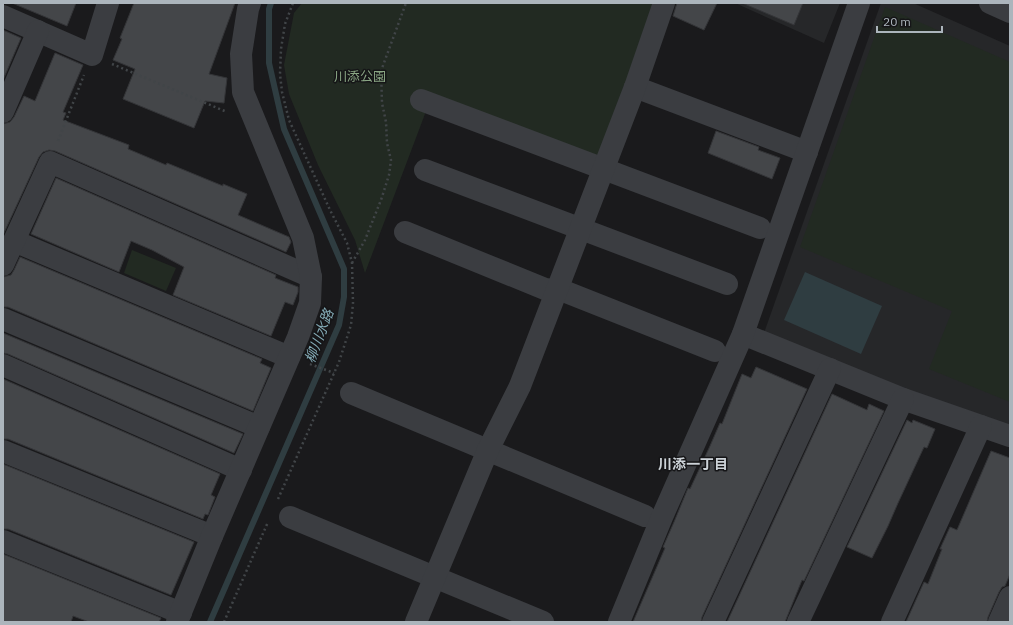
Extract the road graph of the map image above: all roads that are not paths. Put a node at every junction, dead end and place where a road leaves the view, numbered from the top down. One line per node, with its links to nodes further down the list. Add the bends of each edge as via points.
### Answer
1 (108, 3): 8 (street, via 92,55)
2 (250, 3): 20 (street, via 241,54 243,92 303,238)
3 (664, 3): 9 (street)
4 (859, 3): 12 (street)
5 (990, 3): 6 (street)
6 (1010, 12)
7 (3, 16): 8 (street)
8 (38, 31): 11 (street)
9 (635, 87): 12 (street); 13 (street)
10 (421, 100): 13 (street)
11 (3, 112)
12 (807, 152): 24 (street)
13 (604, 169): 15 (street); 16 (street)
14 (425, 170): 16 (street)
15 (760, 228)
16 (580, 229): 21 (street); 22 (street)
17 (405, 232): 22 (street, via 545,289)
18 (14, 241): 19 (street); 20 (street, via 50,162); 26 (street)
19 (3, 265)
20 (311, 276): 26 (street, via 310,303)
21 (727, 284)
22 (556, 291): 25 (street, via 566,292); 34 (street, via 520,386)
23 (3, 319): 32 (street)
24 (743, 334): 28 (street); 46 (street, via 662,517)
25 (715, 351)
26 (289, 357): 32 (street)
27 (3, 364): 36 (street)
28 (830, 369): 30 (street); 47 (street)
29 (351, 393): 34 (street)
30 (903, 398): 31 (street); 48 (street)
31 (981, 426): 33 (street); 49 (street)
32 (260, 427): 36 (street)
33 (1010, 436)
34 (488, 450): 37 (street); 41 (street)
35 (3, 451): 39 (street)
36 (241, 470): 39 (street)
37 (645, 516)
38 (290, 517): 41 (street)
39 (212, 536): 43 (street)
40 (3, 541): 43 (street)
41 (435, 577): 44 (street); 45 (street)
42 (1010, 597): 50 (street)
43 (179, 617)
44 (416, 622)
45 (543, 622)
46 (619, 622)
47 (713, 622)
48 (798, 622)
49 (892, 622)
50 (999, 622)

